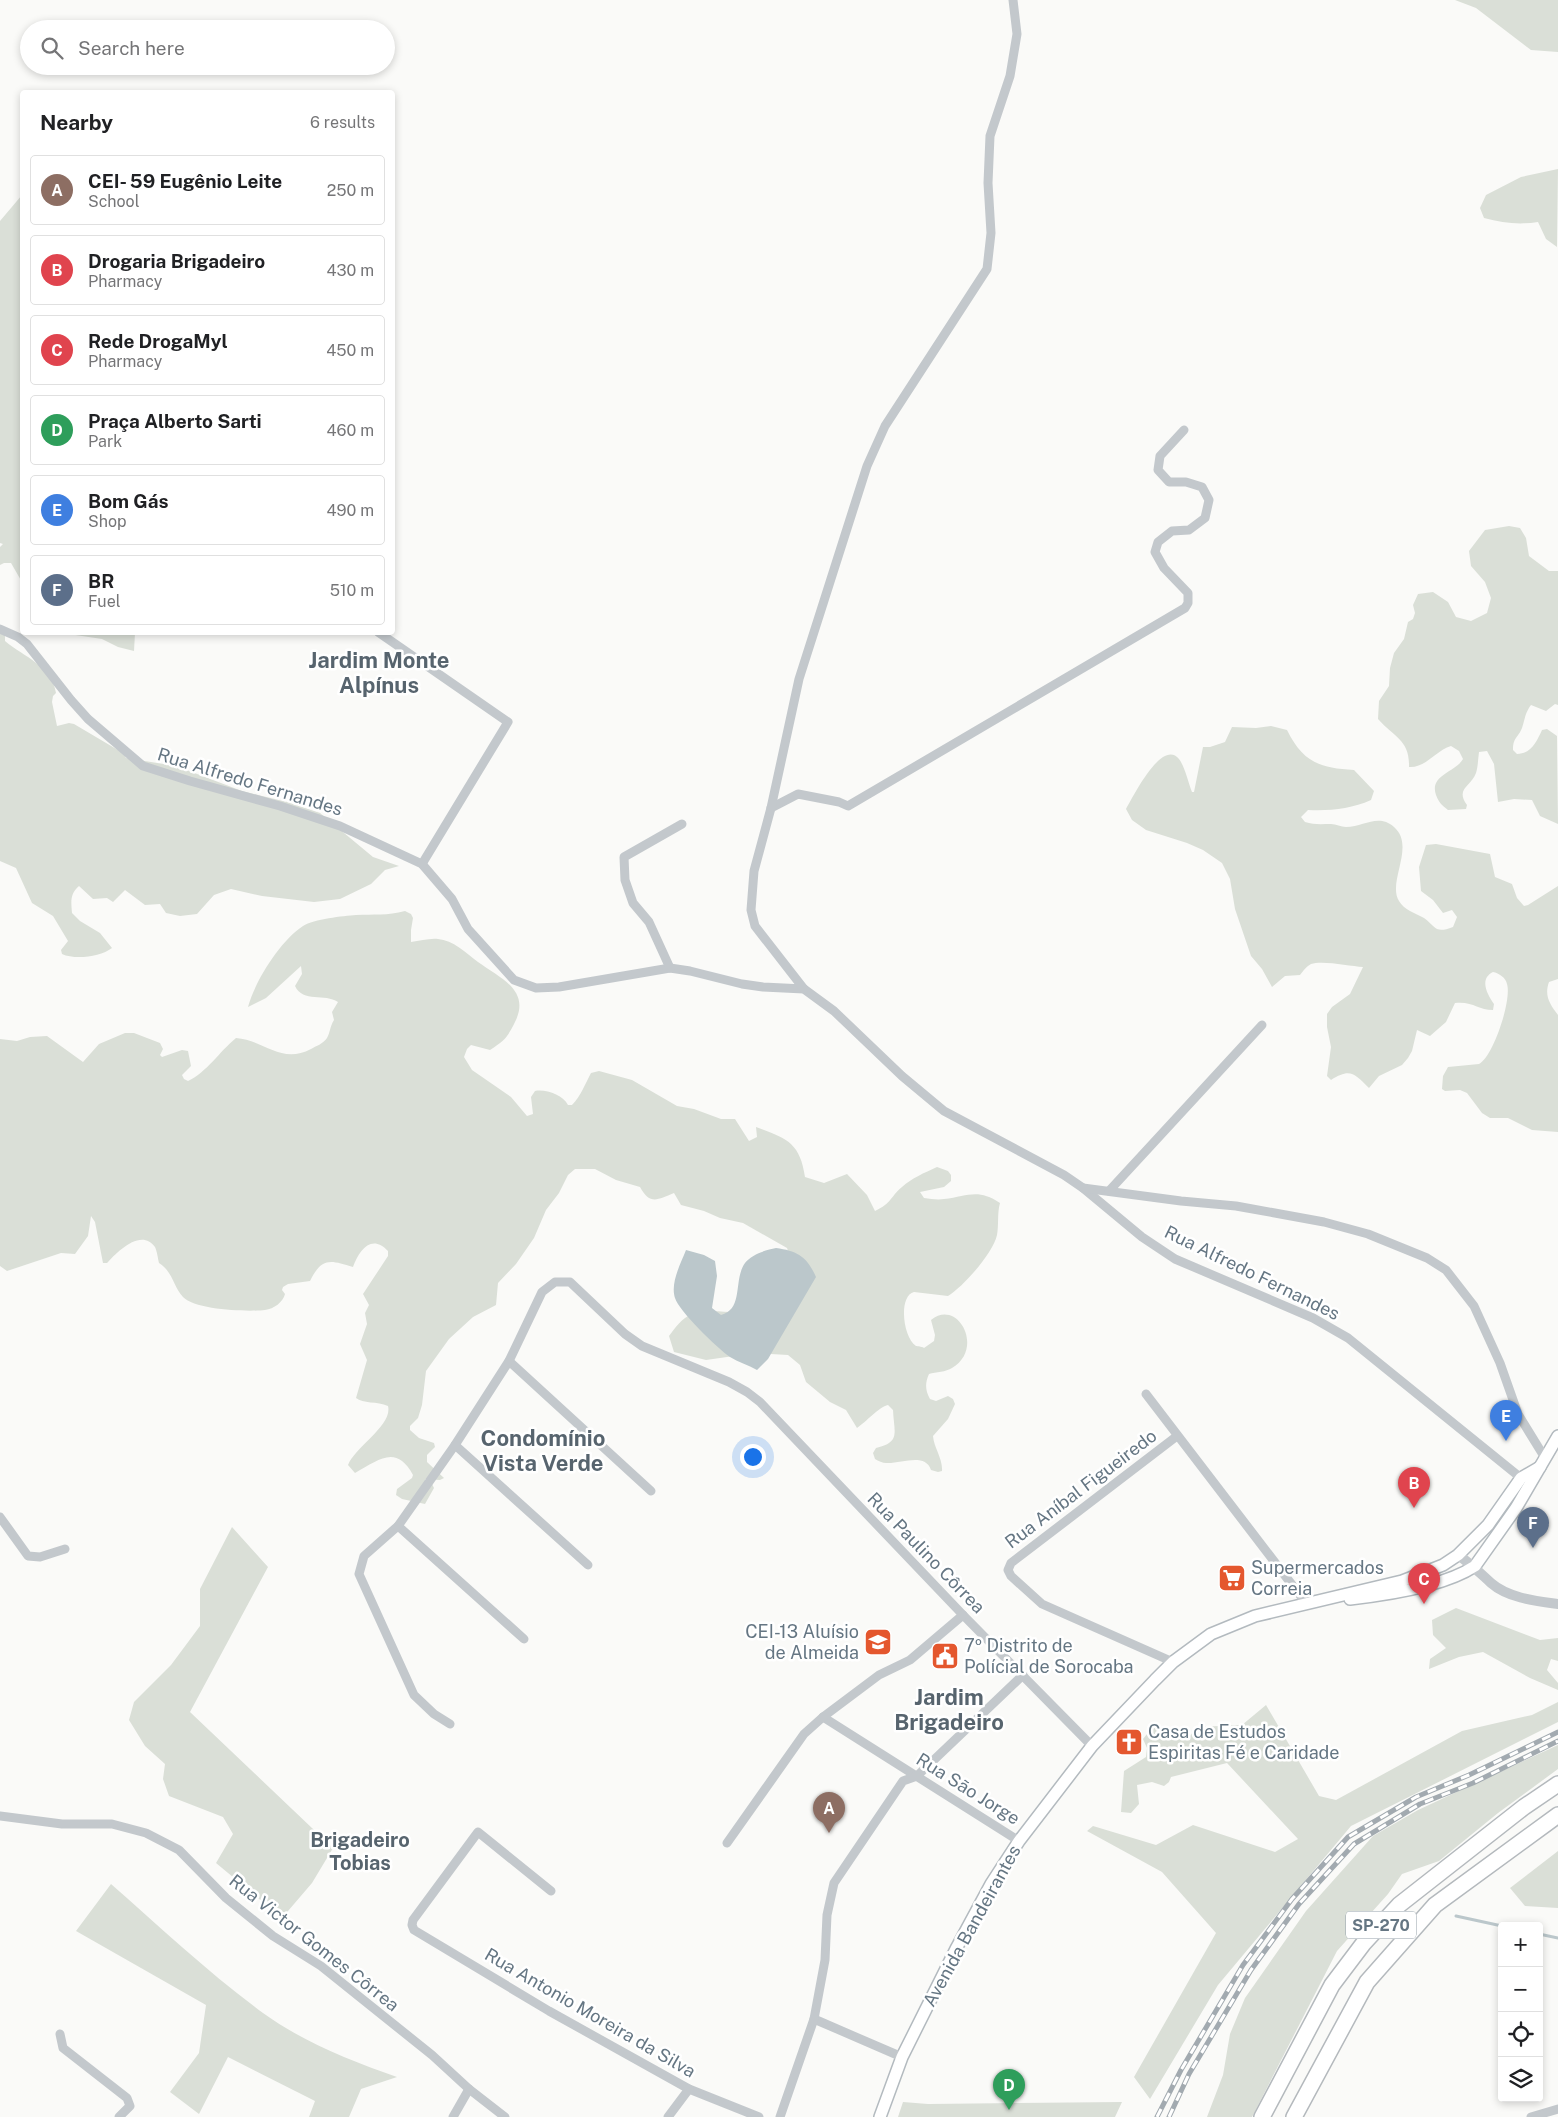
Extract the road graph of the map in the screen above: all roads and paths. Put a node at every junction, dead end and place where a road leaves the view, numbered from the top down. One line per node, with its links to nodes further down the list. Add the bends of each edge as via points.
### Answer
1 (1013, 0): 5 (street, via 1017,34 1010,76 990,136 987,269 885,426 867,466 799,678)
2 (1184, 430): 5 (street, via 1160,456 1158,470 1169,482 1186,482 1202,487 1209,500 1205,518 1189,530 1172,531 1158,542 1155,552 1164,568 1188,593 1185,608 848,806 798,794)
3 (0, 629): 7 (street, Rua Alfredo Fernandes, via 27,644 88,719 143,766 331,823)
4 (382, 635): 7 (street, via 508,722)
5 (771, 808): 9 (street, via 754,871 751,910 755,926)
6 (682, 824): 8 (street, via 624,857 623,864 633,903 649,922)
7 (422, 864): 8 (street, Rua Alfredo Fernandes, via 452,899 468,929 514,980 536,988 559,987)
8 (670, 968): 9 (street, Rua Alfredo Fernandes, via 749,985)
9 (804, 989): 11 (street, Rua Alfredo Fernandes, via 834,1011 944,1111)
10 (1262, 1025): 12 (street)
11 (1083, 1188): 12 (street); 19 (street, Rua Alfredo Fernandes, via 1142,1237 1175,1259 1313,1318 1348,1338)
12 (1109, 1191): 18 (street, via 1236,1206 1324,1222 1368,1234 1437,1264 1446,1270 1474,1306 1500,1363 1518,1414)
13 (509, 1361): 17 (street, Rua Paulino Côrrea); 20 (street); 29 (street, Rua Paulino Côrrea, via 542,1292 555,1282 570,1282 642,1346 729,1382 760,1402)
14 (1146, 1394): 15 (street)
15 (1177, 1436): 27 (street); 31 (street, Rua Aníbal Figueiredo, via 1011,1563 1008,1570 1042,1604)
16 (1558, 1436): 18 (main road, Avenida Bandeirantes)
17 (455, 1445): 22 (street, Rua Paulino Côrrea); 25 (street)
18 (1542, 1462): 19 (main road, Avenida Bandeirantes); 26 (main road, Avenida Bandeirantes, via 1516,1508)
19 (1521, 1478): 24 (main road, Avenida Bandeirantes, via 1488,1525)
20 (651, 1491)
21 (0, 1517): 23 (street, via 28,1556 40,1557)
22 (398, 1526): 30 (street); 34 (street, Rua Paulino Côrrea, via 364,1556 359,1574 414,1695)
23 (65, 1549)
24 (1458, 1555): 26 (street); 27 (main road, Avenida Bandeirantes, via 1443,1565 1402,1581)
25 (588, 1566)
26 (1474, 1566): 27 (main road, Avenida Bandeirantes, via 1440,1582 1380,1595); 28 (street, via 1492,1584 1506,1592)
27 (1306, 1603): 31 (main road, Avenida Bandeirantes, via 1255,1616 1211,1634)
28 (1558, 1604)
29 (963, 1616): 32 (street, Rua Paulino Côrrea); 33 (street, via 910,1660 879,1675)
30 (524, 1640)
31 (1173, 1662): 35 (main road, Avenida Bandeirantes)
32 (1022, 1675): 35 (street, Rua Paulino Côrrea); 36 (street)
33 (823, 1717): 36 (street, Rua São Jorge); 41 (street, via 804,1734)
34 (450, 1724)
35 (1092, 1746): 40 (main road, Avenida Bandeirantes)
36 (917, 1776): 40 (street, Rua São Jorge); 43 (street, via 903,1781 834,1883)
37 (1558, 1784): 56 (highway, SP-270, via 1400,1905 1363,1944 1332,1986)
38 (1558, 1815): 57 (highway, SP-270, via 1435,1905 1367,1982)
39 (0, 1816): 46 (street, Rua Victor Gomes Côrrea, via 62,1824 112,1824 146,1833 179,1850 226,1898 273,1936 320,1966 432,2055)
40 (1019, 1841): 45 (main road, Avenida Bandeirantes, via 991,1884)
41 (727, 1843)
42 (551, 1891): 47 (street, Rua Antonio Moreira da Silva, via 478,1832 412,1925 414,1930 543,2008)
43 (814, 2019): 45 (street); 54 (street)
44 (60, 2034): 49 (street, via 63,2048 127,2098 130,2106)
45 (902, 2057): 55 (main road, Avenida Bandeirantes)
46 (469, 2089): 50 (street); 51 (street, Rua Victor Gomes Côrrea)
47 (689, 2089): 52 (street); 53 (street, Rua Antonio Moreira da Silva)
48 (1558, 2109): 58 (street)
49 (119, 2117)
50 (453, 2117)
51 (505, 2117)
52 (668, 2117)
53 (760, 2117)
54 (780, 2117)
55 (880, 2117)
56 (1262, 2117)
57 (1294, 2117)
58 (1531, 2117)

